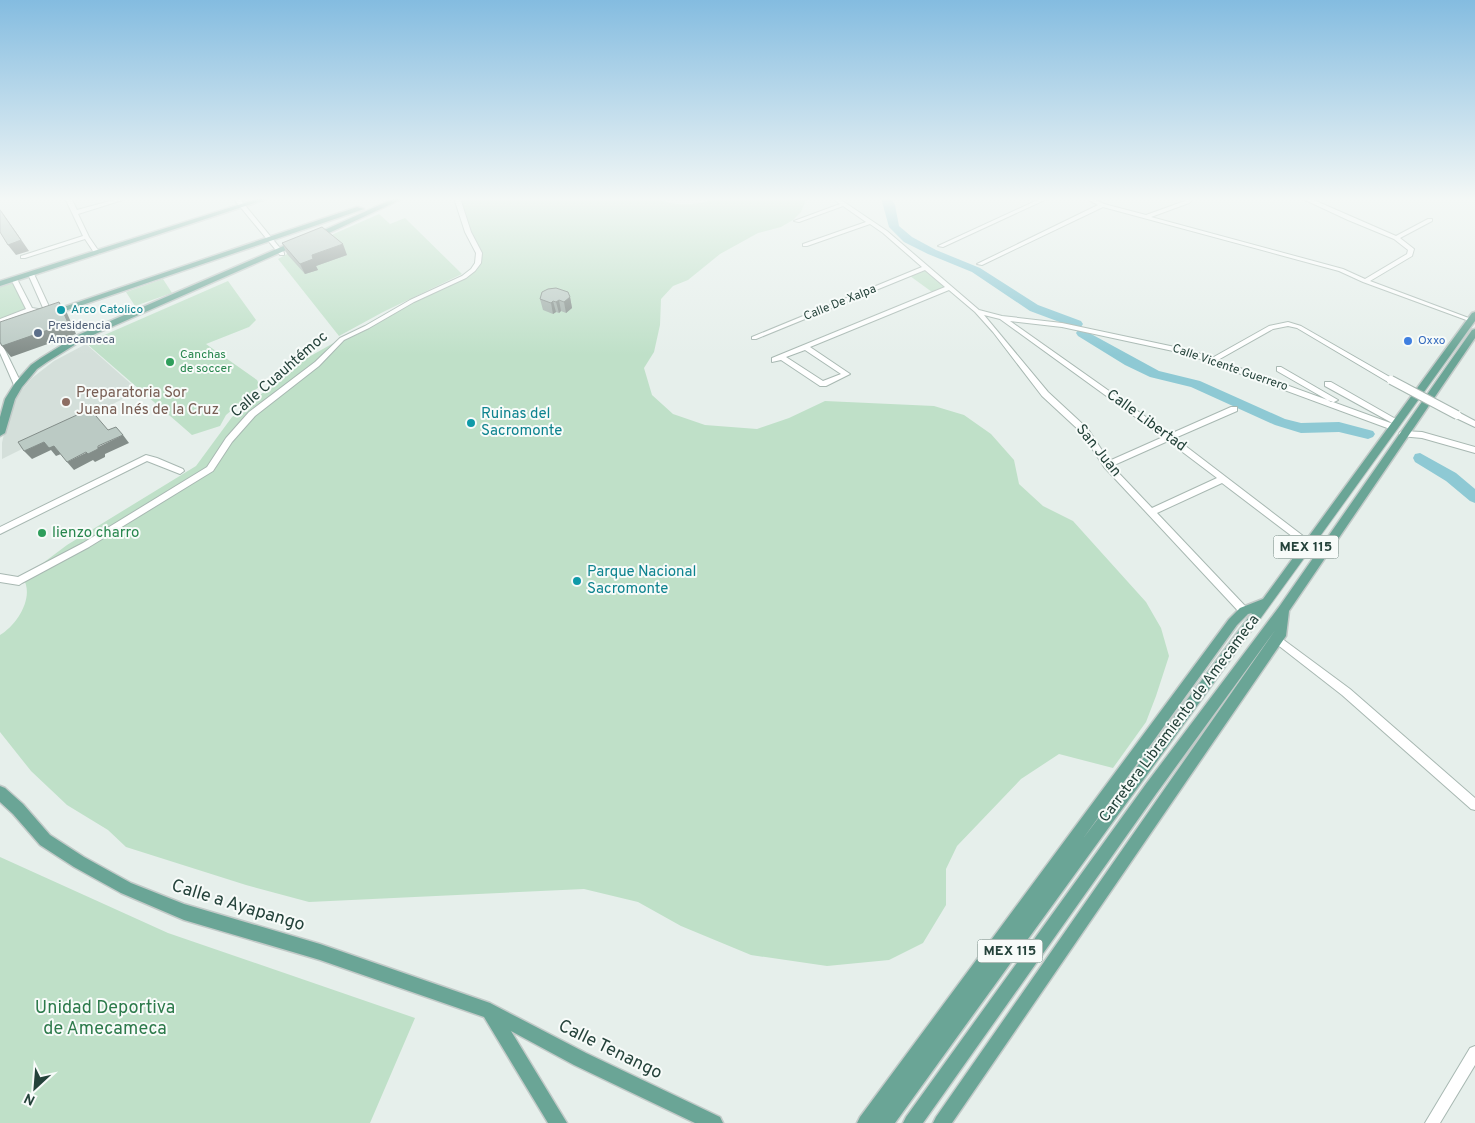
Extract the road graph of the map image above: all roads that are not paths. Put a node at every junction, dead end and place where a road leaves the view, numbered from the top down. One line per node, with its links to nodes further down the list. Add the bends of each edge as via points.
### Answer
1 (43, 250): 13 (street)
2 (102, 250): 11 (main road)
3 (238, 250): 23 (main road)
4 (279, 250): 12 (street)
5 (287, 250): 12 (main road)
6 (478, 250): 51 (street, Calle Cuauhtémoc, via 478,263 464,276 342,339 317,364 252,414 210,469 86,545 19,581)
7 (905, 250): 15 (street)
8 (1008, 250): 14 (street)
9 (1271, 250): 18 (street, via 1341,270)
10 (1411, 250): 18 (street, via 1410,255)
11 (97, 252): 16 (main road)
12 (281, 253): 35 (main road, via 71,344 34,367)
13 (23, 257)
14 (980, 264)
15 (926, 267): 20 (street); 29 (street, Calle De Xalpa)
16 (30, 274): 17 (main road); 23 (street)
17 (14, 279): 19 (main road); 21 (street)
18 (1365, 281): 24 (street)
19 (0, 284)
20 (950, 287): 22 (street); 31 (street)
21 (30, 310): 23 (street); 26 (street)
22 (977, 310): 25 (street, Calle Libertad); 45 (street, San Juan, via 1045,394 1085,431)
23 (49, 313): 27 (main road)
24 (1473, 317): 39 (main road, Carretera Libramiento de Amecameca / MEX 115)
25 (1002, 318): 32 (street, Calle Vicente Guerrero, via 1119,336); 43 (street, Calle Libertad)
26 (0, 321)
27 (0, 331)
28 (1475, 332): 42 (main road, Carretera Libramiento de Amecameca / MEX 115)
29 (754, 338)
30 (0, 346): 35 (street)
31 (806, 347): 31 (street, via 846,374 824,384 778,358)
32 (1213, 360): 37 (street, Calle Vicente Guerrero); 40 (street, bridge, via 1271,327 1288,324)
33 (1279, 369): 37 (street)
34 (1328, 384): 39 (street)
35 (18, 385): 38 (main road)
36 (1234, 409): 43 (street)
37 (1345, 409): 39 (street, Calle Vicente Guerrero)
38 (1, 419): 41 (main road)
39 (1395, 424): 50 (main road, Carretera Libramiento de Amecameca / MEX 115)
40 (1475, 424)
41 (0, 433)
42 (1403, 434): 44 (street, via 1422,435); 53 (main road, Carretera Libramiento de Amecameca / MEX 115)
43 (1168, 437): 45 (street); 47 (street, Calle Libertad)
44 (1475, 450)
45 (1107, 465): 48 (street, San Juan)
46 (180, 472): 49 (street, via 154,458 146,458)
47 (1224, 479): 48 (street); 50 (street, Calle Libertad)
48 (1150, 512): 54 (street, San Juan)
49 (0, 531)
50 (1308, 544): 52 (main road, Carretera Libramiento de Amecameca / MEX 115)
51 (0, 578)
52 (1268, 601): 54 (main road); 63 (main road, Carretera Libramiento de Amecameca / MEX 115)
53 (1283, 610): 55 (main road, via 1282,632); 64 (main road, Carretera Libramiento de Amecameca / MEX 115)
54 (1244, 611): 62 (main road)
55 (1277, 639): 57 (street, via 1346,692); 65 (main road)
56 (0, 793): 58 (main road, Calle a Ayapango, via 45,840 126,888 184,912 320,952)
57 (1475, 805)
58 (490, 1010): 60 (main road); 61 (main road, Calle Tenango, via 580,1059)
59 (1475, 1054): 66 (street)
60 (558, 1123)
61 (714, 1123)
62 (866, 1123)
63 (884, 1123)
64 (912, 1123)
65 (942, 1123)
66 (1432, 1123)

